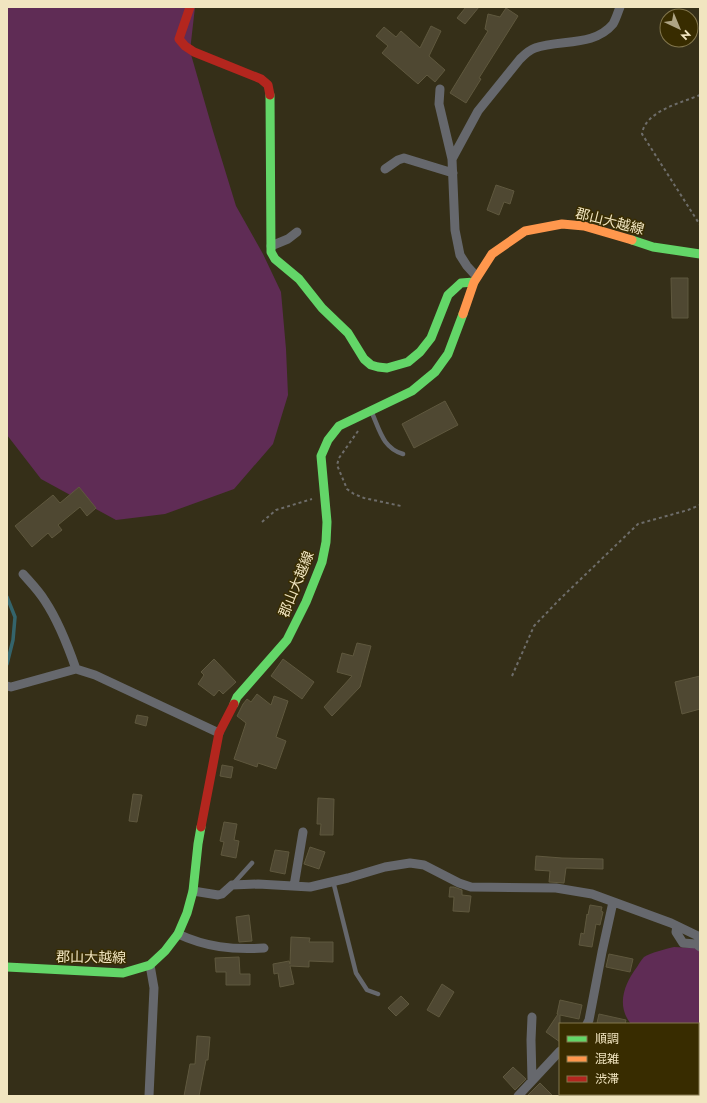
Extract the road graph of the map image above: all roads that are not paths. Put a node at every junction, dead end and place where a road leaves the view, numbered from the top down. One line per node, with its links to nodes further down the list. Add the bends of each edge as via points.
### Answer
1 (190, 7): 8 (main road, via 179,39 185,46 268,84 271,134)
2 (620, 7): 4 (street, via 613,23 591,39 534,48 520,59 478,111)
3 (440, 90): 4 (street, via 439,104)
4 (452, 159): 6 (street)
5 (385, 169): 6 (street, via 404,158)
6 (452, 173): 10 (street, via 455,230 460,255)
7 (297, 232): 8 (street)
8 (271, 246): 10 (main road, via 275,259 299,279 322,308 348,333 364,359 378,367 387,368 408,362 420,352 431,338 448,295 461,283)
9 (700, 254): 10 (main road, 郡山大越線, via 653,247 584,226 562,224 525,231 492,254)
10 (476, 279): 11 (main road, 郡山大越線, via 448,354 442,363 412,390)
11 (366, 412): 12 (lane, via 388,446); 16 (main road, 郡山大越線, via 339,426 328,440 321,456 327,522 325,549 306,602 287,640 237,697)
12 (403, 454)
13 (23, 574): 14 (street, via 45,601)
14 (76, 670): 15 (street); 16 (street, via 95,675)
15 (8, 686)
16 (219, 733): 22 (main road, 郡山大越線, via 198,844)
17 (303, 832): 21 (street)
18 (252, 863): 20 (lane)
19 (333, 881): 21 (street, via 310,886); 23 (street, via 410,863 424,865 471,887 556,888 592,894); 31 (lane, via 356,973 367,990)
20 (232, 885): 21 (street); 22 (street, via 218,895)
21 (294, 886)
22 (193, 891): 25 (main road, 郡山大越線)
23 (613, 902): 24 (street); 33 (street)
24 (677, 926): 26 (street); 27 (street, via 676,932 682,943 696,944)
25 (178, 934): 28 (street, via 222,948); 29 (main road, 郡山大越線)
26 (700, 937)
27 (700, 947)
28 (264, 948)
29 (150, 965): 30 (main road, 郡山大越線, via 123,973); 36 (street, via 154,988)
30 (7, 967)
31 (378, 994)
32 (532, 1018): 35 (street)
33 (588, 1023)
34 (559, 1054): 35 (street)
35 (532, 1080): 37 (street)
36 (149, 1096)
37 (518, 1096)

